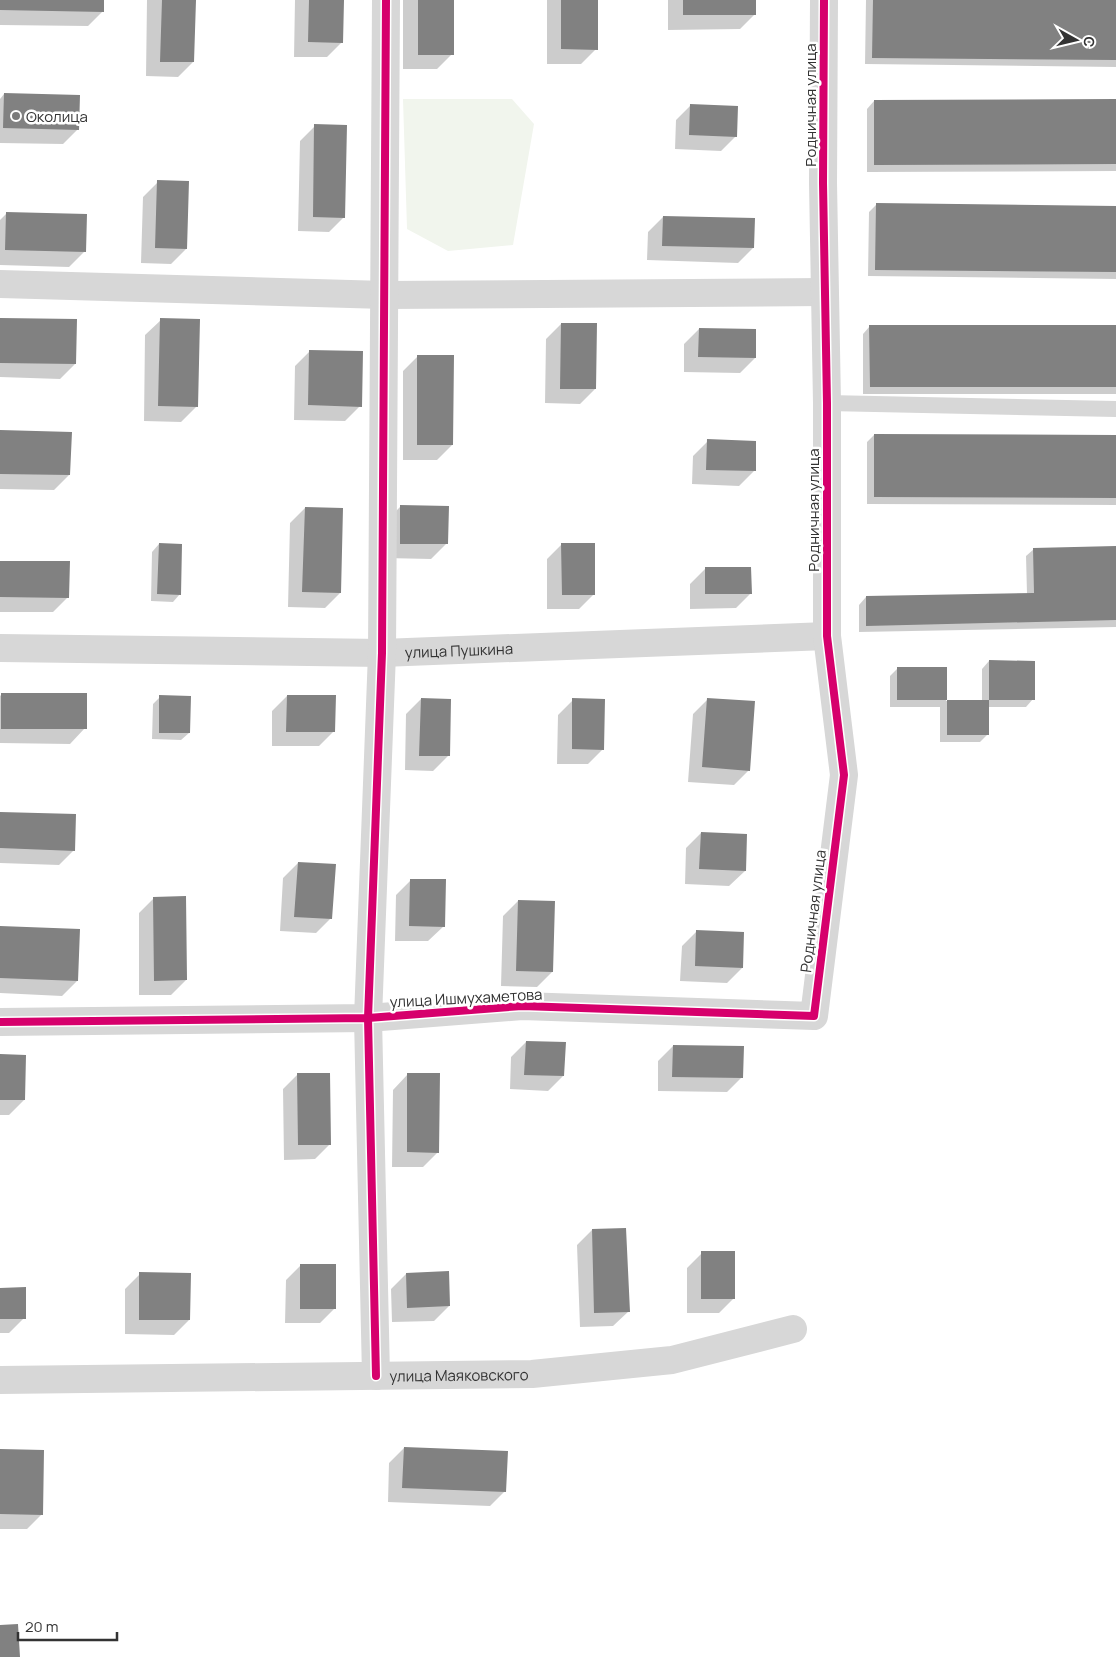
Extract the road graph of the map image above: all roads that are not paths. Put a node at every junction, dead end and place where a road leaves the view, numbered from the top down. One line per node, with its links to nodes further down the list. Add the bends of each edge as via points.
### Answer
1 (386, 0): 5 (street)
2 (824, 0): 4 (street, Родничная улица)
3 (0, 284): 5 (street)
4 (824, 292): 5 (street); 6 (street, Родничная улица)
5 (385, 294): 10 (street)
6 (827, 403): 7 (lane); 8 (street, Родничная улица)
7 (1116, 409)
8 (827, 636): 10 (street, улица Пушкина); 11 (street, Родничная улица, via 844,775)
9 (0, 648): 10 (street, улица Пушкина)
10 (382, 653): 12 (street)
11 (814, 1016): 12 (street, улица Ишмухаметова, via 522,1006)
12 (368, 1018): 13 (street, улица Ишмухаметова); 15 (street)
13 (0, 1022)
14 (794, 1329): 15 (street, улица Маяковского, via 672,1360 532,1374)
15 (376, 1376): 16 (street, улица Маяковского)
16 (0, 1380)

